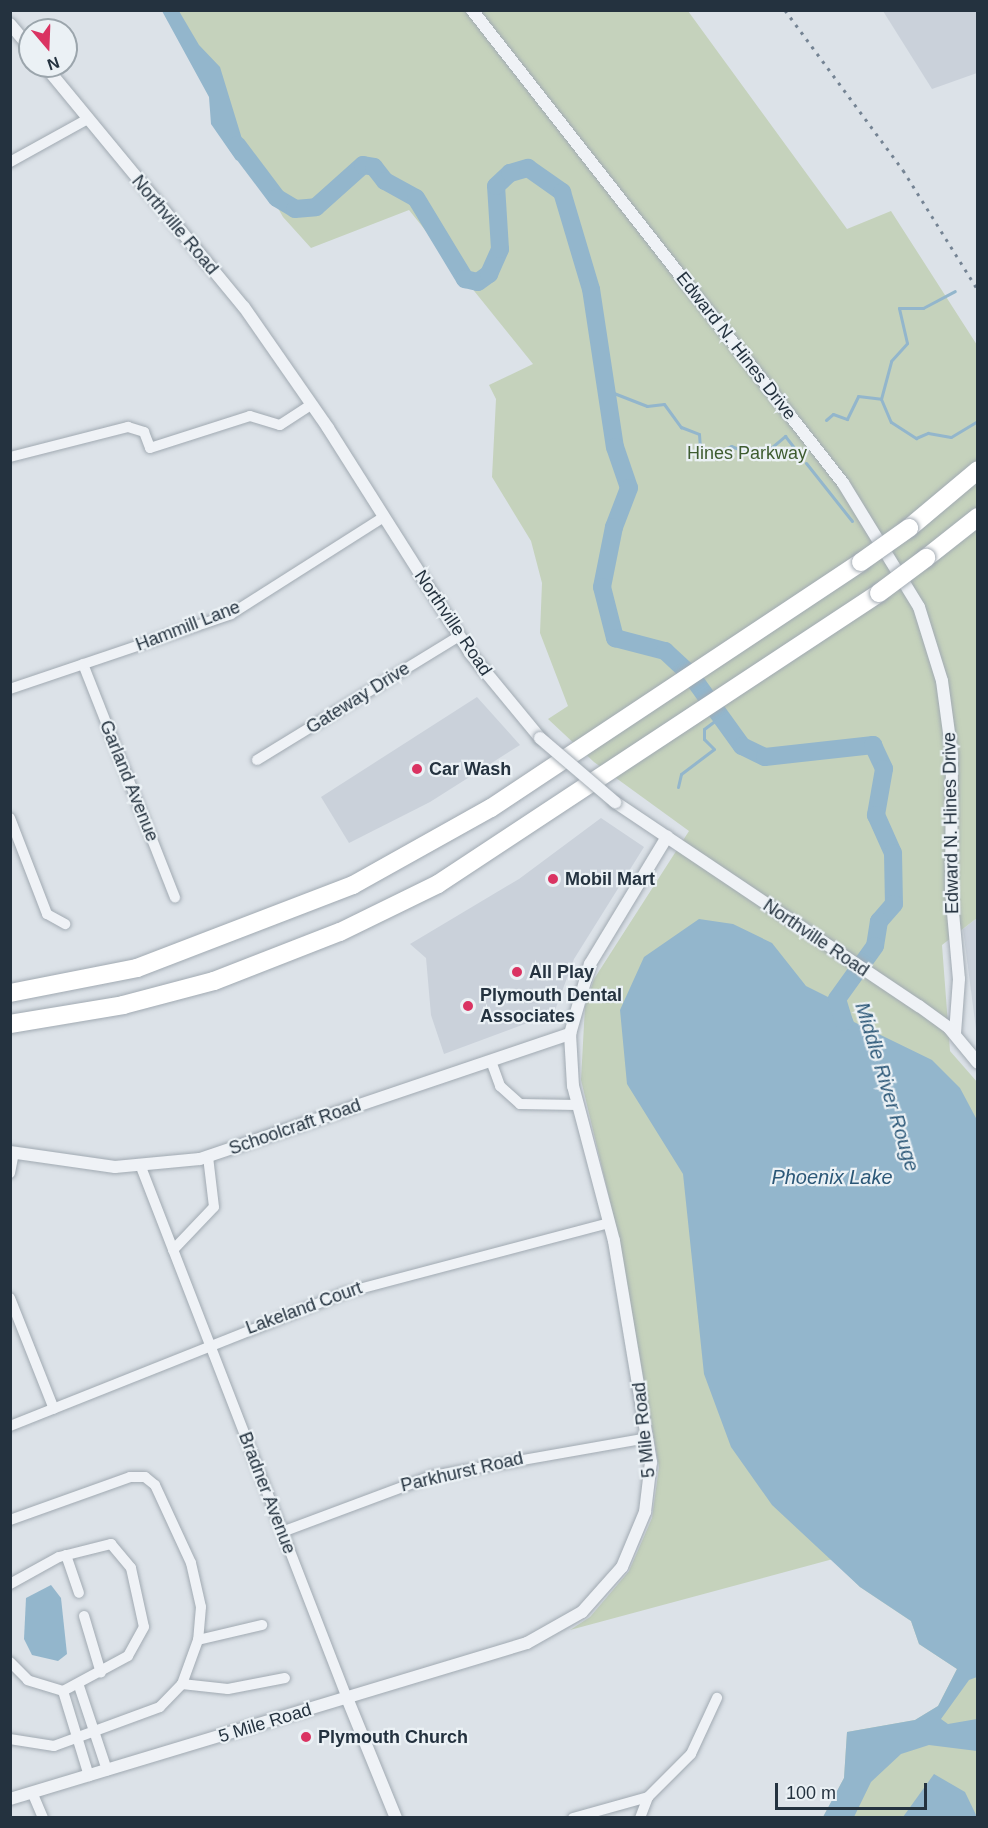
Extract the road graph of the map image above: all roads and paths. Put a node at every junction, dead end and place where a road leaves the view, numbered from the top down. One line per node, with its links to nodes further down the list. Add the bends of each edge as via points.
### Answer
1 (472, 10): 21 (street, Edward N. Hines Drive, via 843,483 919,607 942,681 952,755 951,890 959,979)
2 (55, 78): 3 (street, Northville Road)
3 (88, 119): 4 (street); 5 (street, Northville Road, via 244,308)
4 (10, 162)
5 (312, 404): 6 (street, via 280,425 250,416 150,448 144,432 128,427); 8 (street, Northville Road)
6 (10, 456)
7 (978, 470): 18 (highway, bridge, via 861,562 449,833 323,899 137,968)
8 (384, 517): 10 (street, Northville Road); 11 (street, Hammill Lane, via 231,614)
9 (978, 517): 19 (highway, bridge, via 879,593 489,854 340,932 214,981 123,1005)
10 (459, 636): 13 (street, Gateway Drive); 15 (street, Northville Road, bridge, via 540,738 615,802)
11 (83, 664): 12 (street, Hammill Lane); 16 (street, Garland Avenue)
12 (10, 689)
13 (257, 760)
14 (10, 818): 17 (street, via 47,914)
15 (667, 837): 20 (street, 5 Mile Road, via 590,964); 21 (street, Northville Road)
16 (175, 897)
17 (65, 924)
18 (10, 993)
19 (10, 1024)
20 (570, 1034): 22 (street, Schoolcraft Road); 24 (street, 5 Mile Road)
21 (954, 1034): 23 (street, Northville Road)
22 (491, 1061): 24 (street, via 500,1086 520,1104); 26 (street, Schoolcraft Road)
23 (978, 1063)
24 (577, 1105): 29 (street, 5 Mile Road)
25 (12, 1152): 27 (street, Schoolcraft Road); 28 (street)
26 (208, 1157): 27 (street, Schoolcraft Road); 30 (street, via 214,1207)
27 (141, 1167): 30 (street, Bradner Avenue)
28 (10, 1173)
29 (609, 1223): 32 (street, Lakeland Court, via 395,1275); 35 (street, 5 Mile Road)
30 (173, 1250): 32 (street, Bradner Avenue)
31 (10, 1298): 33 (street)
32 (211, 1347): 33 (street, Lakeland Court); 37 (street, Bradner Avenue)
33 (54, 1409): 34 (street, Lakeland Court)
34 (10, 1426)
35 (648, 1438): 37 (street, Parkhurst Road, via 432,1476); 50 (street, 5 Mile Road, via 649,1493 635,1541 614,1578 582,1612 506,1651)
36 (10, 1520): 43 (street, via 130,1477 151,1480 195,1574 201,1607)
37 (282, 1532): 50 (street, Bradner Avenue)
38 (66, 1555): 39 (street); 40 (street); 45 (street, via 111,1544 122,1551 134,1577 142,1635 134,1651)
39 (10, 1584)
40 (79, 1593)
41 (84, 1616): 45 (street)
42 (262, 1625): 43 (street)
43 (198, 1640): 47 (street)
44 (10, 1662): 49 (street, via 28,1680)
45 (101, 1673): 48 (street)
46 (285, 1678): 47 (street, via 228,1689)
47 (182, 1683): 52 (street, via 147,1714)
48 (79, 1686): 49 (street); 52 (street)
49 (63, 1691): 53 (street)
50 (347, 1698): 55 (street, 5 Mile Road); 61 (street, Bradner Avenue)
51 (717, 1698): 58 (street, via 691,1754)
52 (95, 1731): 53 (street); 55 (street)
53 (78, 1737): 54 (street, via 54,1746); 56 (street)
54 (10, 1739)
55 (107, 1770): 56 (street, 5 Mile Road)
56 (89, 1776): 57 (street, 5 Mile Road)
57 (32, 1792): 59 (street, 5 Mile Road); 60 (street)
58 (648, 1797): 62 (street); 63 (street)
59 (10, 1798)
60 (43, 1818)
61 (396, 1818)
62 (573, 1818)
63 (640, 1818)

